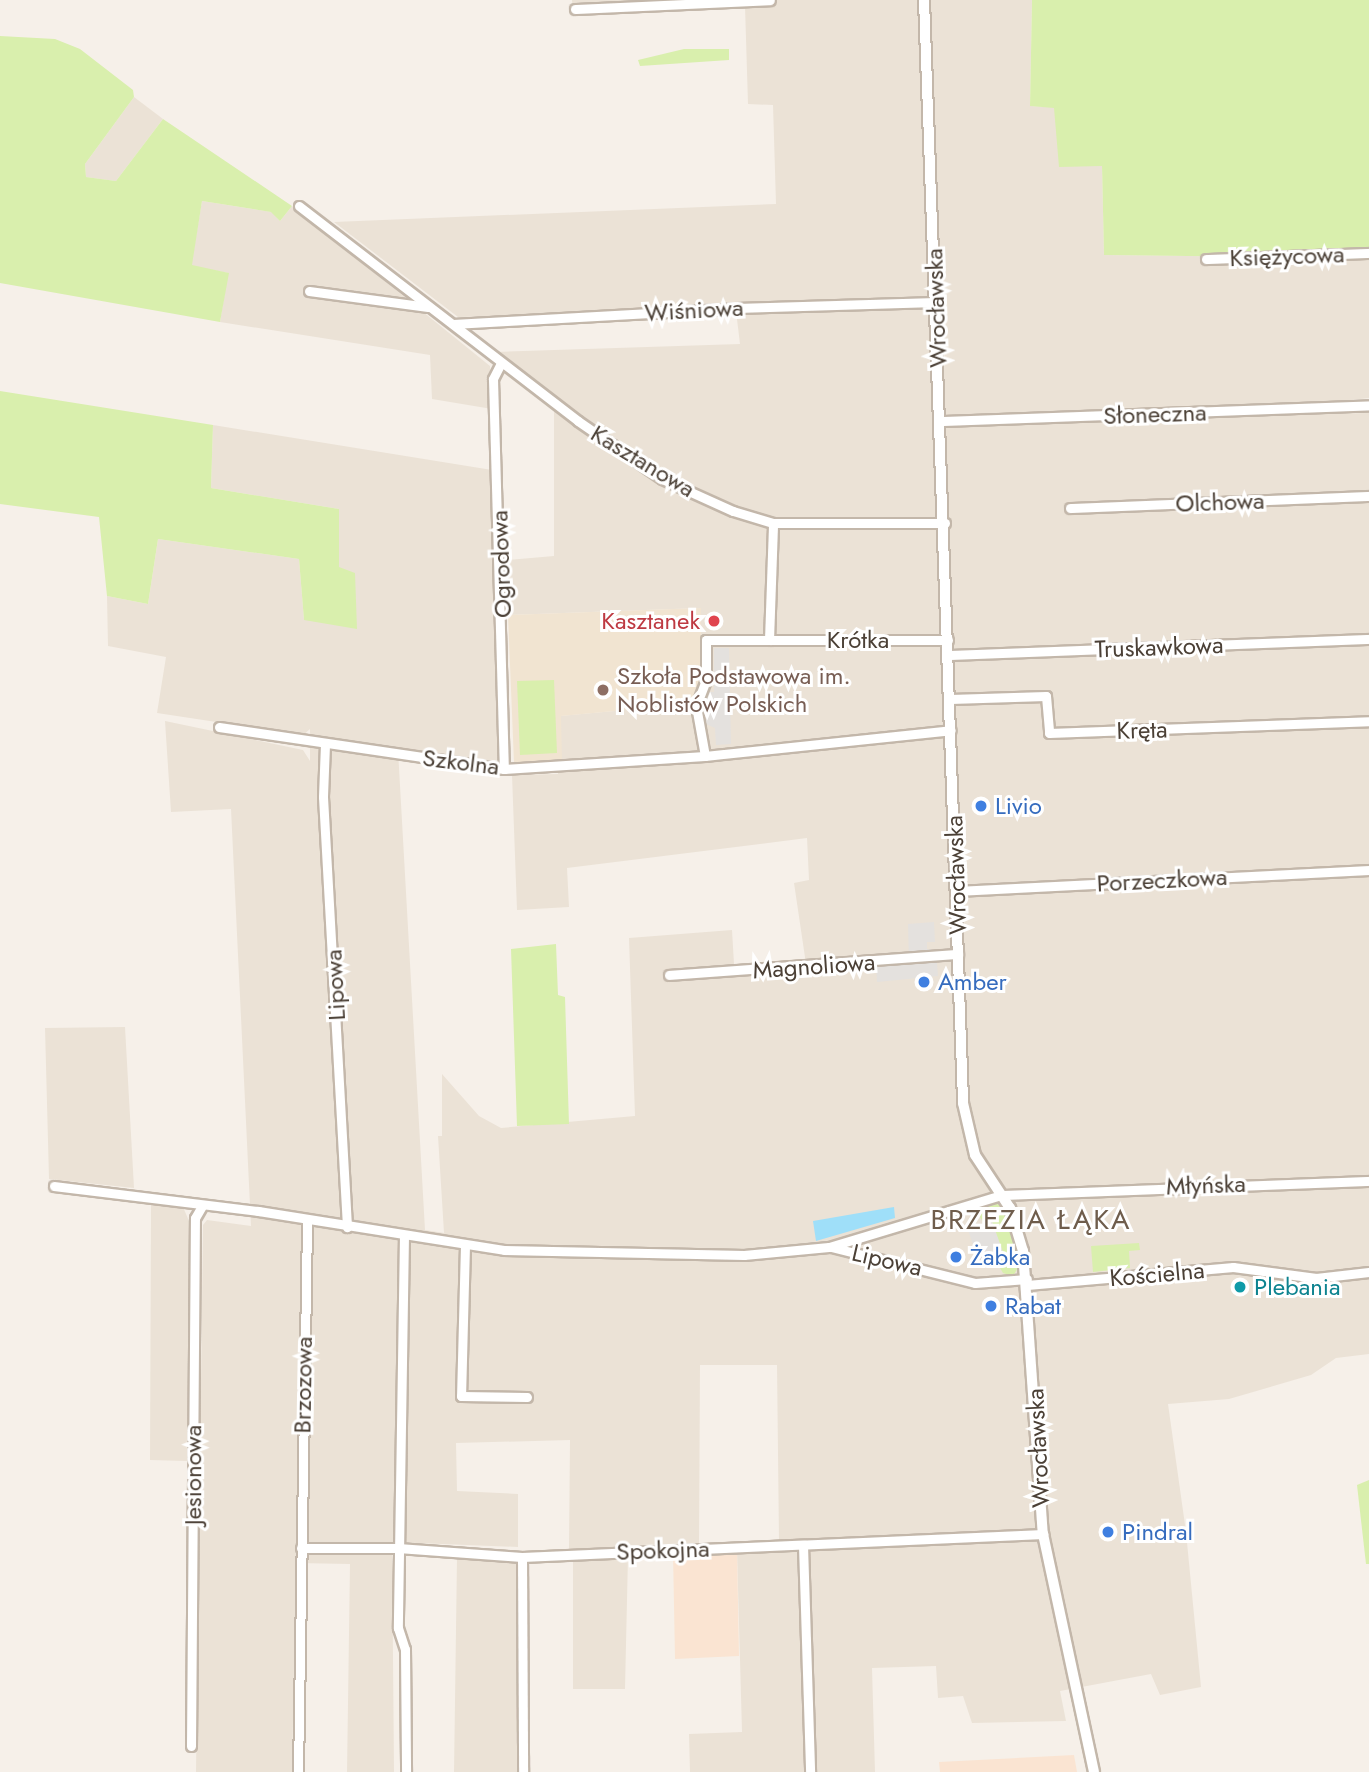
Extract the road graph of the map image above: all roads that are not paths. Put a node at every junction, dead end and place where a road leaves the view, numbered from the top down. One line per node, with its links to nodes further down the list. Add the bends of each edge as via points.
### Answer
1 (770, 0): 3 (street)
2 (924, 0): 8 (street, Wrocławska)
3 (575, 9)
4 (299, 206): 9 (street, Kasztanowa)
5 (1369, 253): 6 (street, Księżycowa)
6 (1206, 259)
7 (309, 291): 9 (street)
8 (936, 302): 10 (street, Wiśniowa, via 736,307); 13 (street, Wrocławska)
9 (430, 307): 10 (street, Kasztanowa)
10 (453, 324): 11 (street, Kasztanowa)
11 (501, 363): 16 (street, Kasztanowa, via 662,479 733,511); 28 (street, Ogrodowa, via 493,379)
12 (1369, 405): 13 (street, Słoneczna)
13 (941, 421): 17 (street, Wrocławska)
14 (1369, 496): 15 (street, Olchowa)
15 (1070, 508)
16 (773, 523): 17 (street, Kasztanowa); 19 (street)
17 (945, 523): 20 (street, Wrocławska)
18 (1369, 639): 21 (street, Truskawkowa)
19 (769, 640): 20 (street, Krótka); 27 (street, Krótka, via 706,640 706,680 696,706)
20 (948, 640): 21 (street, Wrocławska)
21 (948, 655): 22 (street, Wrocławska)
22 (950, 699): 23 (street, Kręta, via 1046,696 1049,733); 25 (street, Wrocławska)
23 (1369, 721)
24 (219, 727): 26 (street, Szkolna)
25 (951, 730): 27 (street, Szkolna); 30 (street, Wrocławska)
26 (326, 744): 28 (street, Szkolna); 38 (street, Lipowa, via 323,797)
27 (705, 756): 28 (street, Szkolna)
28 (504, 769)
29 (1369, 870): 30 (street, Porzeczkowa)
30 (956, 891): 31 (street, Wrocławska)
31 (958, 954): 32 (street, Magnoliowa); 35 (street, Wrocławska, via 965,1116 981,1168)
32 (669, 975)
33 (1369, 1181): 35 (street, Młyńska)
34 (54, 1186): 36 (street, Lipowa)
35 (1001, 1195): 41 (street, Lipowa); 43 (street, Wrocławska, via 1017,1226)
36 (202, 1206): 37 (street, Lipowa); 50 (street, Jesionowa, via 195,1218)
37 (307, 1222): 38 (street, Lipowa); 47 (street, Brzozowa)
38 (347, 1227): 39 (street, Lipowa)
39 (404, 1235): 40 (street, Lipowa); 48 (street)
40 (465, 1245): 41 (street, Lipowa, via 504,1250 744,1255); 44 (street, via 461,1396)
41 (829, 1247): 43 (street, Lipowa, via 975,1283)
42 (1369, 1272): 43 (street, Kościelna, via 1316,1278 1233,1267)
43 (1027, 1282): 45 (street, Wrocławska)
44 (527, 1397)
45 (1043, 1534): 46 (street, Spokojna); 55 (street, Wrocławska)
46 (803, 1545): 49 (street, Spokojna); 54 (street)
47 (301, 1548): 48 (street, Spokojna); 51 (street, Brzozowa)
48 (398, 1548): 49 (street, Spokojna); 52 (street, via 398,1628 405,1649)
49 (522, 1557): 53 (street)
50 (191, 1746)
51 (298, 1772)
52 (405, 1772)
53 (523, 1772)
54 (810, 1772)
55 (1094, 1772)

